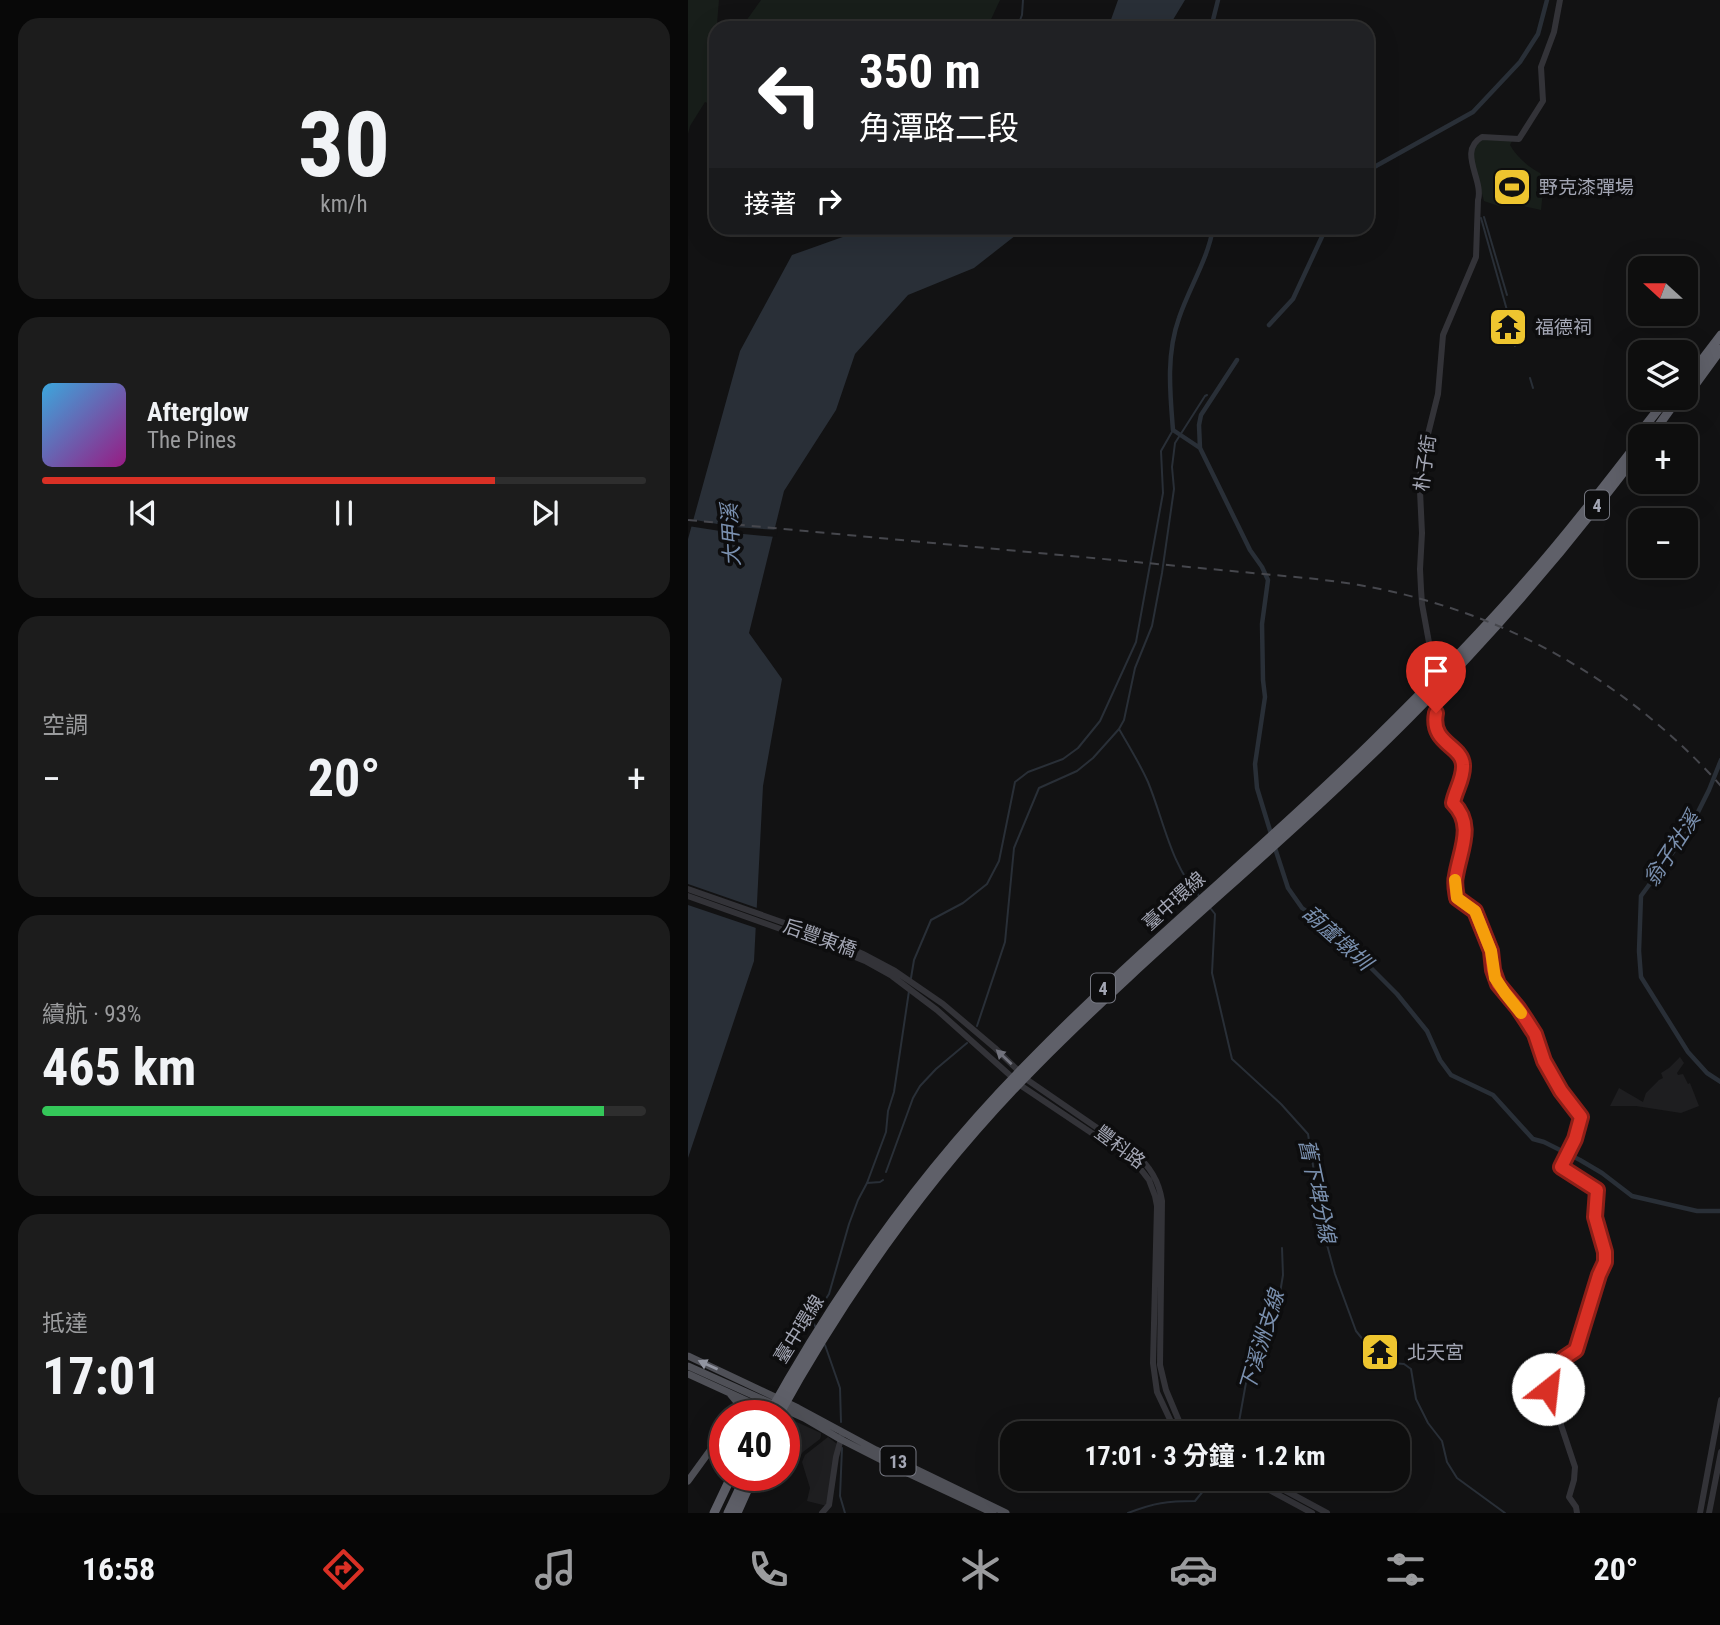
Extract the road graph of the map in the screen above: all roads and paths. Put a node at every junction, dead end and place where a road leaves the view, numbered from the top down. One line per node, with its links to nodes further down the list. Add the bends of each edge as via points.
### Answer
1 (1560, 0): 15 (street, 朴子街, via 1541,67 1543,101 1529,125 1519,139 1482,137 1471,151 1480,192 1473,226 1474,263 1443,335 1438,394 1421,462 1421,589)
2 (1720, 334): 5 (highway); 6 (highway)
3 (1720, 344): 7 (highway)
4 (1720, 349): 8 (highway)
5 (1698, 361)
6 (1698, 364)
7 (1698, 373)
8 (1698, 379)
9 (1660, 410): 13 (highway)
10 (1628, 455): 13 (highway, 臺中環線 / 4)
11 (1628, 465): 14 (highway, 臺中環線 / 4)
12 (1628, 473): 14 (highway)
13 (1569, 530): 28 (highway, 臺中環線 / 4, via 1471,642 1374,740 1103,988 999,1093 898,1214 823,1322)
14 (1554, 559): 29 (highway, 臺中環線 / 4, via 1409,719 1110,994 1007,1097 895,1233)
15 (1434, 670): 16 (street, via 1449,684); 16 (street, via 1416,688)
16 (1432, 703): 54 (street, via 1437,732 1462,758 1453,803 1465,823 1455,877 1457,898 1475,911 1498,984 1535,1034 1544,1061 1581,1117 1561,1167 1597,1190 1595,1217 1605,1262 1576,1350 1564,1358 1547,1384 1575,1467 1569,1497)
17 (688, 889): 19 (street, 后豐東橋, via 863,954 895,971)
18 (688, 896): 19 (street, 后豐東橋, via 865,961)
19 (940, 1007): 33 (street, 豐科路, via 1023,1087 1135,1162 1146,1175 1157,1206 1153,1363 1157,1392); 34 (street, 豐科路, one-way to 19, via 1160,1365 1163,1207 1155,1177 1140,1158 1029,1081 995,1048)
20 (688, 1356): 27 (main road, 13, one-way to 20)
21 (688, 1366): 26 (main road, 13)
22 (688, 1374): 23 (main road)
23 (729, 1392): 24 (main road); 25 (main road)
24 (735, 1400)
25 (746, 1400)
26 (755, 1400)
27 (759, 1400)
28 (778, 1400)
29 (781, 1400)
30 (1720, 1400): 55 (street)
31 (800, 1417): 35 (main road, 13)
32 (800, 1420): 35 (main road, 13)
33 (1171, 1421)
34 (1179, 1421)
35 (842, 1436): 49 (street, via 829,1505); 50 (main road, 13); 51 (main road, 13)
36 (709, 1452): 38 (main road)
37 (1720, 1452): 56 (street)
38 (688, 1480)
39 (726, 1491): 45 (highway)
40 (728, 1491): 46 (highway)
41 (742, 1491): 47 (highway)
42 (745, 1491): 48 (highway)
43 (1271, 1491): 52 (street)
44 (1286, 1491): 53 (street)
45 (714, 1513)
46 (719, 1513)
47 (728, 1513)
48 (737, 1513)
49 (822, 1513)
50 (993, 1513)
51 (1006, 1513)
52 (1312, 1513)
53 (1327, 1513)
54 (1577, 1513)
55 (1700, 1513)
56 (1709, 1513)

